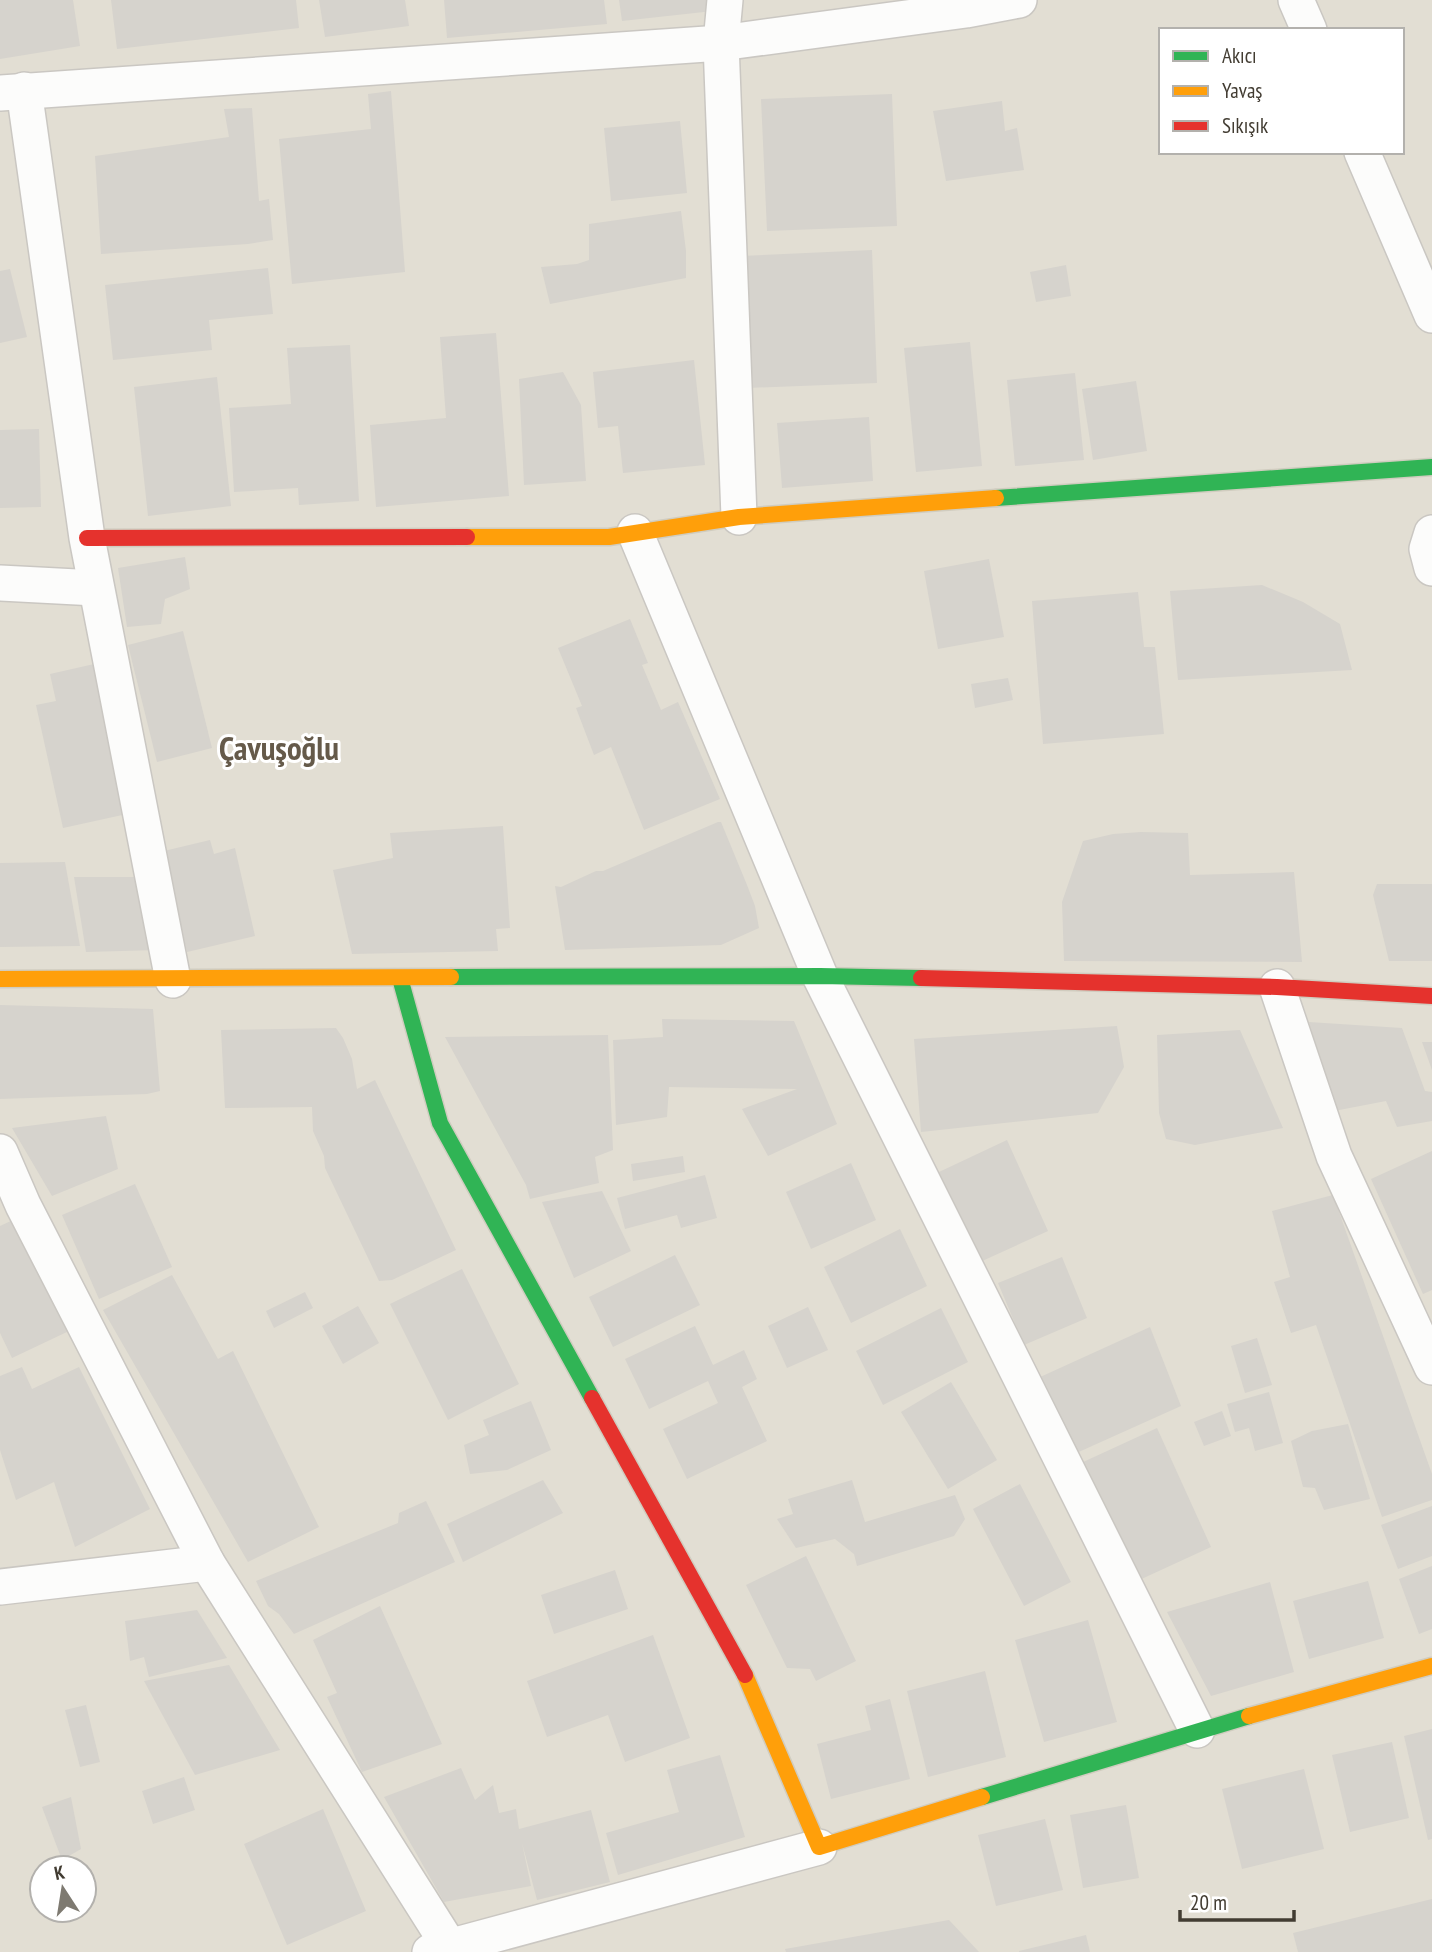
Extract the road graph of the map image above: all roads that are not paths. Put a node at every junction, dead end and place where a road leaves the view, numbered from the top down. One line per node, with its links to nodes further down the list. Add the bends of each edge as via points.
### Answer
1 (725, 0): 5 (street)
2 (1019, 0): 5 (street)
3 (1296, 0): 4 (street)
4 (1308, 28)
5 (721, 43): 6 (street); 10 (street)
6 (12, 92): 13 (street)
7 (1363, 154): 8 (street)
8 (1432, 315)
9 (1432, 467): 10 (street)
10 (739, 517): 11 (street)
11 (635, 533): 13 (street, via 609,537); 17 (street)
12 (1432, 533): 14 (street, via 1427,549)
13 (87, 538): 16 (street)
14 (1432, 568)
15 (0, 583): 16 (street)
16 (96, 588): 20 (street)
17 (820, 976): 18 (street); 21 (street); 28 (street)
18 (400, 978): 20 (street); 29 (street, via 440,1123 748,1681)
19 (0, 979): 20 (street)
20 (173, 980)
21 (1277, 987): 22 (street); 24 (street, via 1334,1156)
22 (1432, 996)
23 (0, 1152): 25 (street)
24 (1432, 1367)
25 (207, 1563): 26 (street); 30 (street)
26 (0, 1587)
27 (1432, 1666): 28 (street)
28 (1197, 1730): 29 (street)
29 (819, 1847): 30 (street)
30 (444, 1950)

